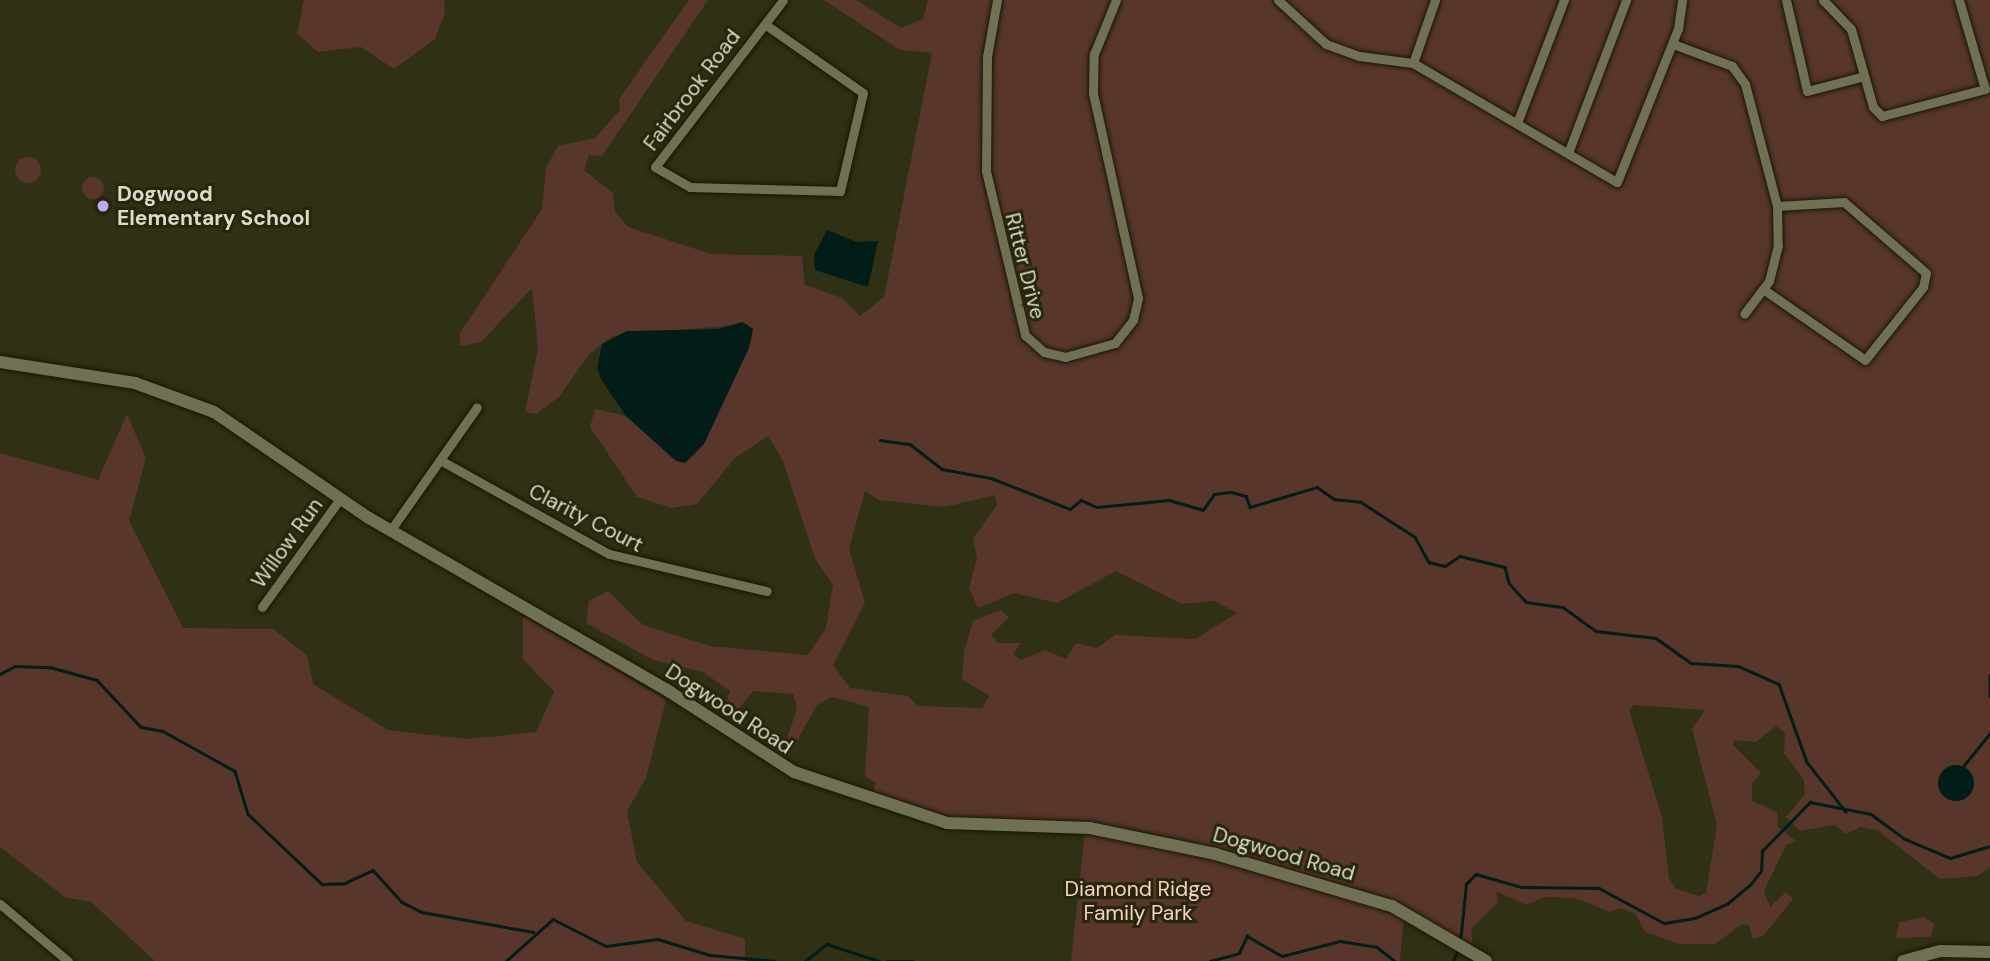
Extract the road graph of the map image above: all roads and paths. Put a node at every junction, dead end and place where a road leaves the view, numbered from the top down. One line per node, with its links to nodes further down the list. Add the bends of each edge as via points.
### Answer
1 (783, 0): 12 (street, Fairbrook Road)
2 (997, 0): 3 (street, Ritter Drive, via 987,57 986,171 1025,335 1044,352 1065,357 1115,343 1133,320 1138,298 1093,93 1094,54)
3 (1116, 0)
4 (1278, 0): 14 (street, via 1326,44 1359,56)
5 (1436, 0): 14 (street)
6 (1564, 0): 16 (street)
7 (1626, 0): 17 (street)
8 (1682, 0): 13 (street)
9 (1786, 0): 15 (street, via 1807,91)
10 (1823, 0): 15 (street, via 1852,29)
11 (1959, 0): 15 (street, via 1985,89 1882,116)
12 (766, 25): 12 (street, Fairbrook Road, via 863,93 840,191 690,187 655,167)
13 (1672, 44): 17 (street, via 1617,182); 18 (street, via 1732,66 1745,84)
14 (1413, 63): 16 (street)
15 (1864, 76)
16 (1517, 123): 17 (street)
17 (1568, 153)
18 (1777, 206): 19 (street, via 1778,245); 19 (street, via 1844,202 1926,273 1923,287 1865,360)
19 (1763, 289): 20 (street)
20 (1744, 314)
21 (0, 362): 24 (street, Dogwood Road, via 178,396 230,422)
22 (477, 407): 23 (street)
23 (440, 460): 25 (street); 26 (street, Clarity Court, via 609,554)
24 (340, 499): 25 (street, Dogwood Road); 27 (street, Willow Run)
25 (390, 531): 31 (street, Dogwood Road, via 670,692 794,772 947,823 1075,826 1163,841 1377,900)
26 (767, 591)
27 (262, 607)
28 (0, 904): 30 (street)
29 (1990, 952): 32 (street, via 1941,951)
30 (68, 961)
31 (1486, 961)
32 (1903, 961)

